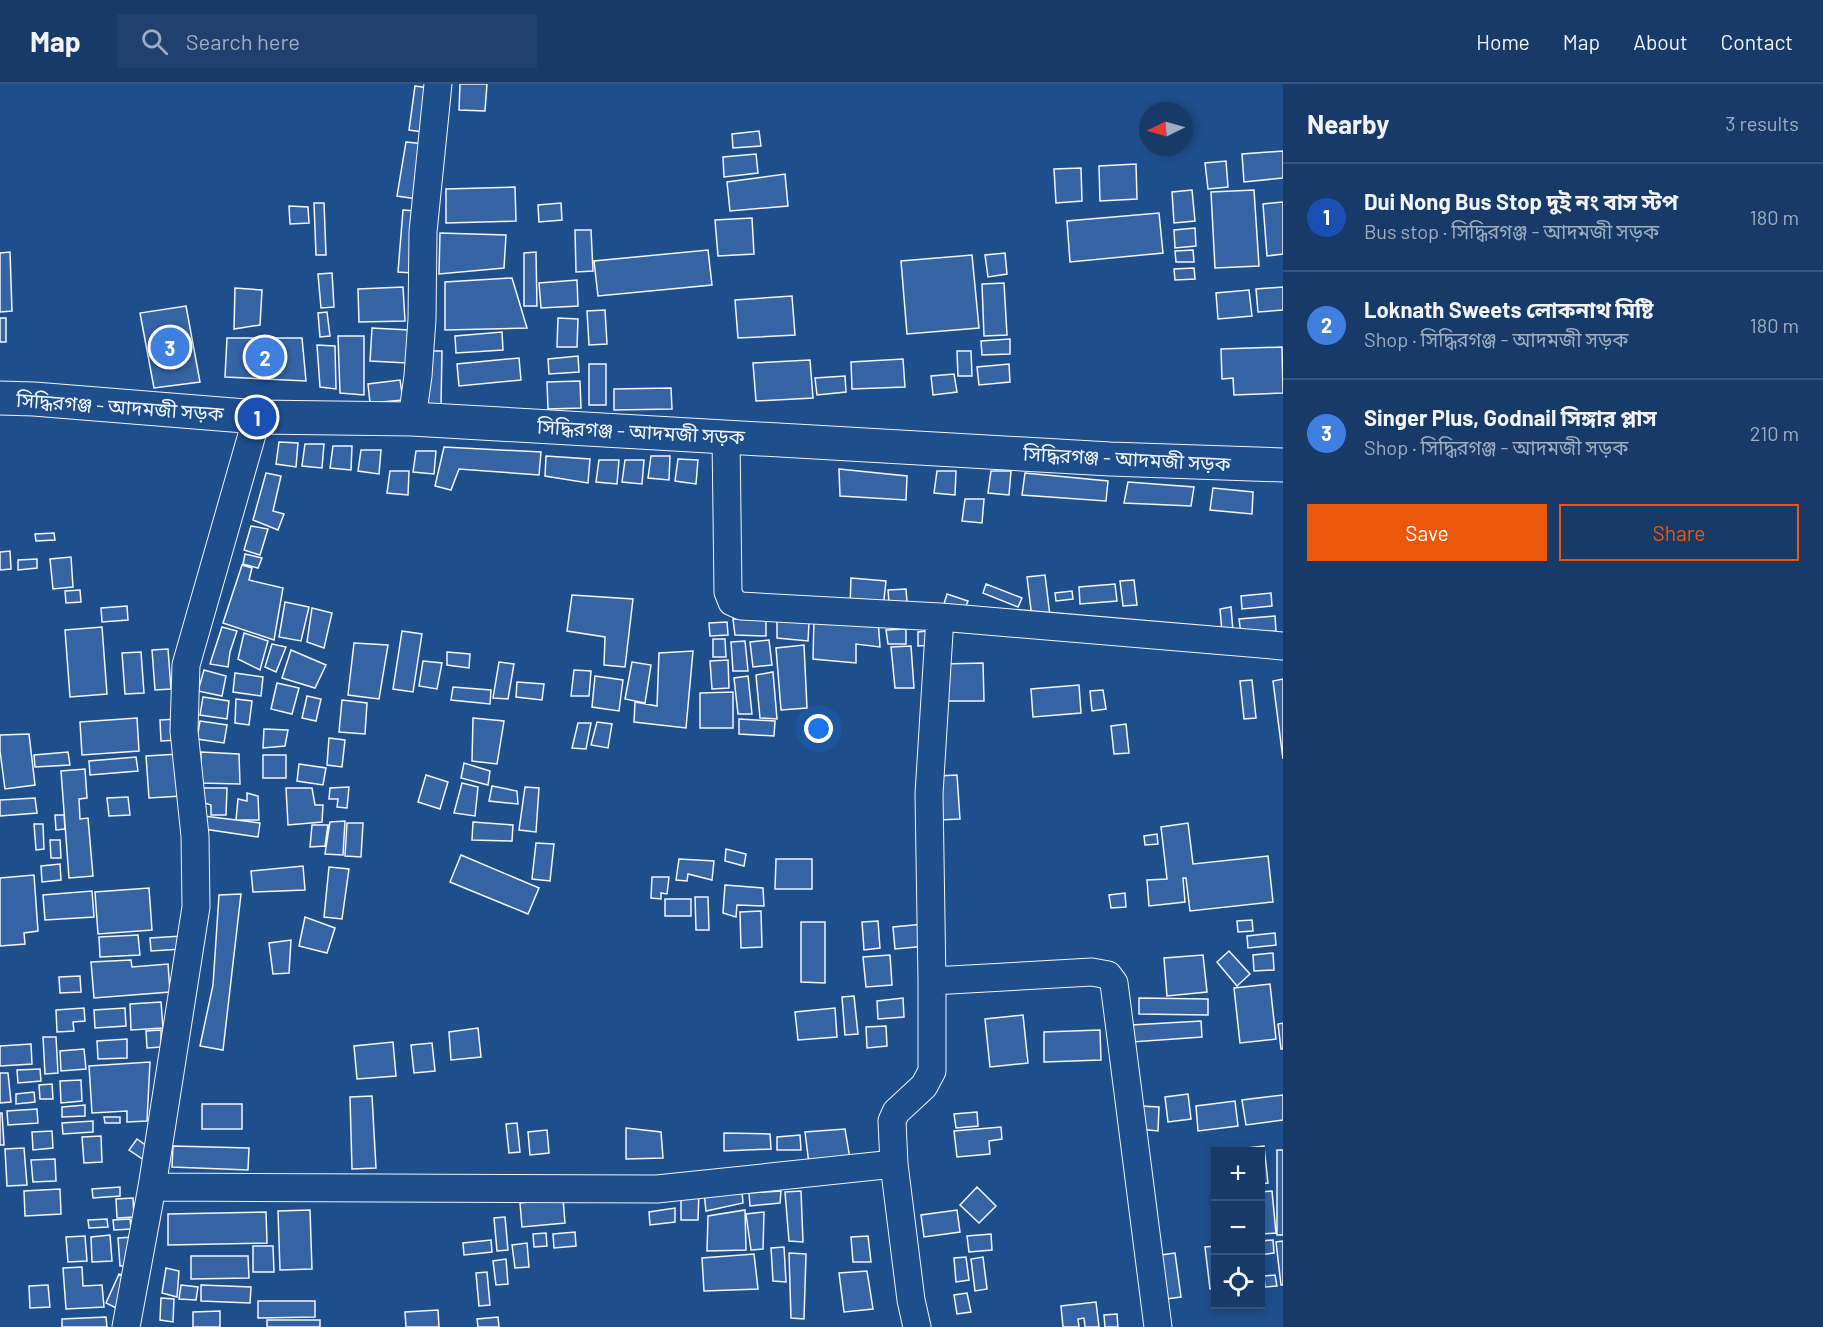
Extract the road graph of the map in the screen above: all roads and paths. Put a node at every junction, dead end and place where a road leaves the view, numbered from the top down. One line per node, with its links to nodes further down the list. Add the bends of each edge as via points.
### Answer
1 (438, 84): 4 (street, via 423,232 422,319)
2 (0, 398): 3 (main road, সিদ্ধিরগঞ্জ - আদমজী সড়ক)
3 (257, 417): 4 (main road, সিদ্ধিরগঞ্জ - আদমজী সড়ক); 11 (street, via 186,665 184,731 195,836 196,907)
4 (412, 419): 5 (main road, সিদ্ধিরগঞ্জ - আদমজী সড়ক)
5 (726, 437): 6 (main road, সিদ্ধিরগঞ্জ - আদমজী সড়ক); 7 (street, via 728,592 732,602 741,606)
6 (1283, 465)
7 (940, 617): 8 (street); 9 (street, via 929,794)
8 (1283, 646)
9 (932, 981): 10 (street, via 932,1071 924,1086 896,1112 892,1121); 14 (street, via 1092,972 1108,975 1114,983)
10 (894, 1164): 11 (street, via 657,1189); 13 (street)
11 (152, 1187): 12 (street)
12 (126, 1327)
13 (917, 1327)
14 (1158, 1327)

